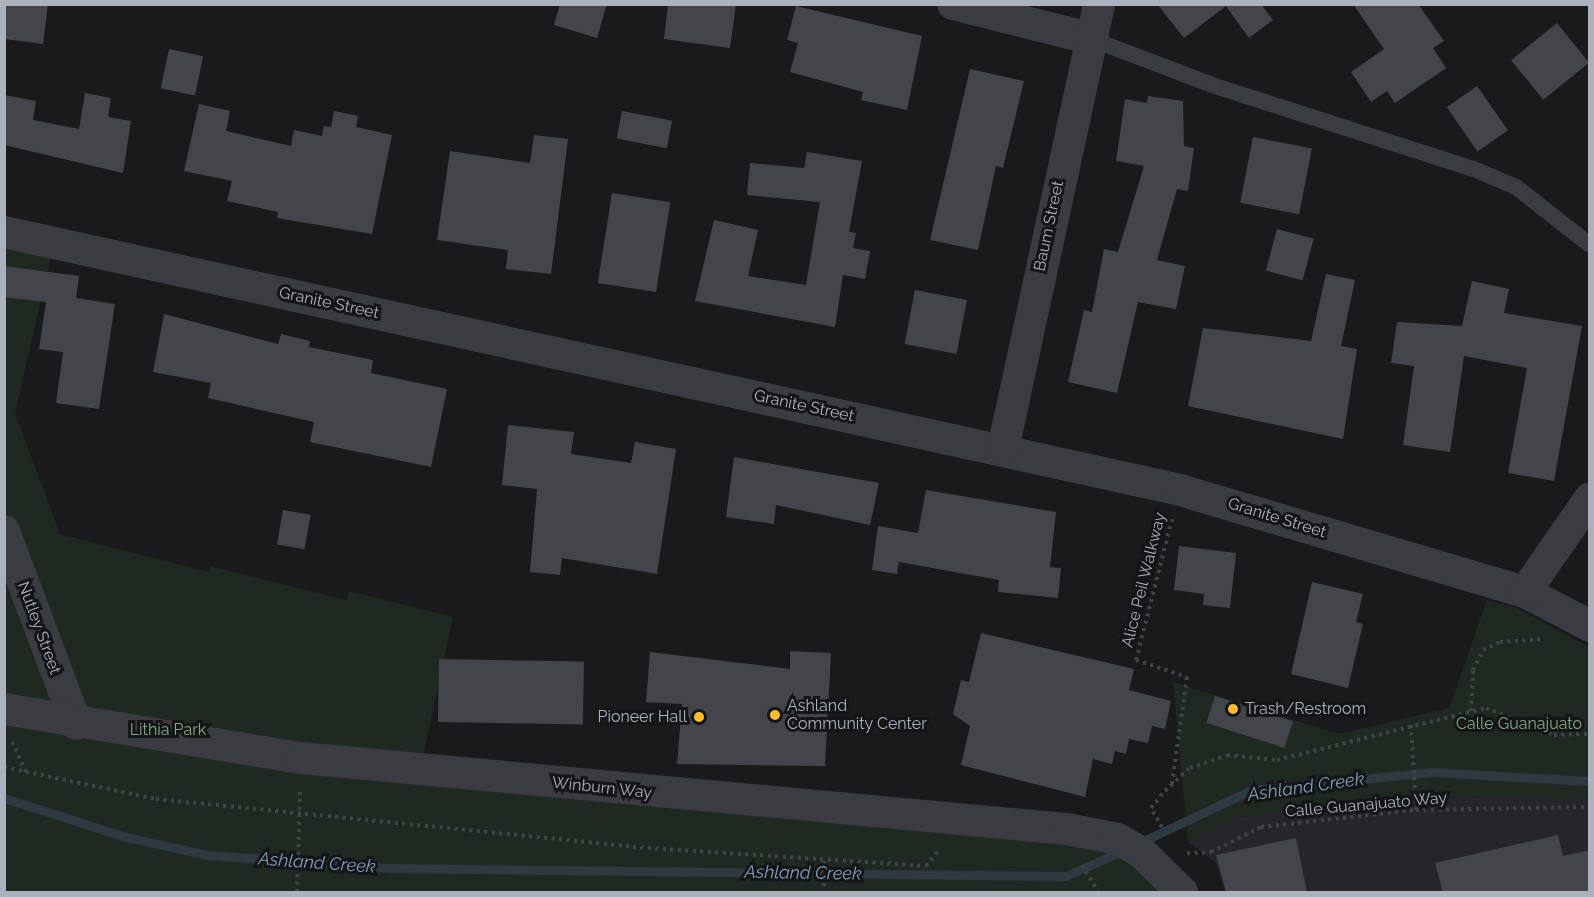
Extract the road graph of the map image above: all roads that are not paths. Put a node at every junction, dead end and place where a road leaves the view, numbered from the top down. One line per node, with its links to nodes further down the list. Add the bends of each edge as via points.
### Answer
1 (953, 4): 3 (street)
2 (1099, 4): 3 (street, Baum Street)
3 (1089, 38): 5 (lane, via 1212,85 1516,186); 6 (street, Baum Street)
4 (4, 232): 6 (street, Granite Street)
5 (1590, 245)
6 (1003, 449): 9 (street, Granite Street, via 1180,490)
7 (1590, 498): 9 (street)
8 (4, 531): 12 (street, Nutley Street)
9 (1525, 592): 10 (street, Granite Street)
10 (1578, 620)
11 (7, 722): 12 (street, Winburn Way)
12 (76, 724): 13 (street, Winburn Way, via 301,758 1105,836 1142,853)
13 (1176, 886)

